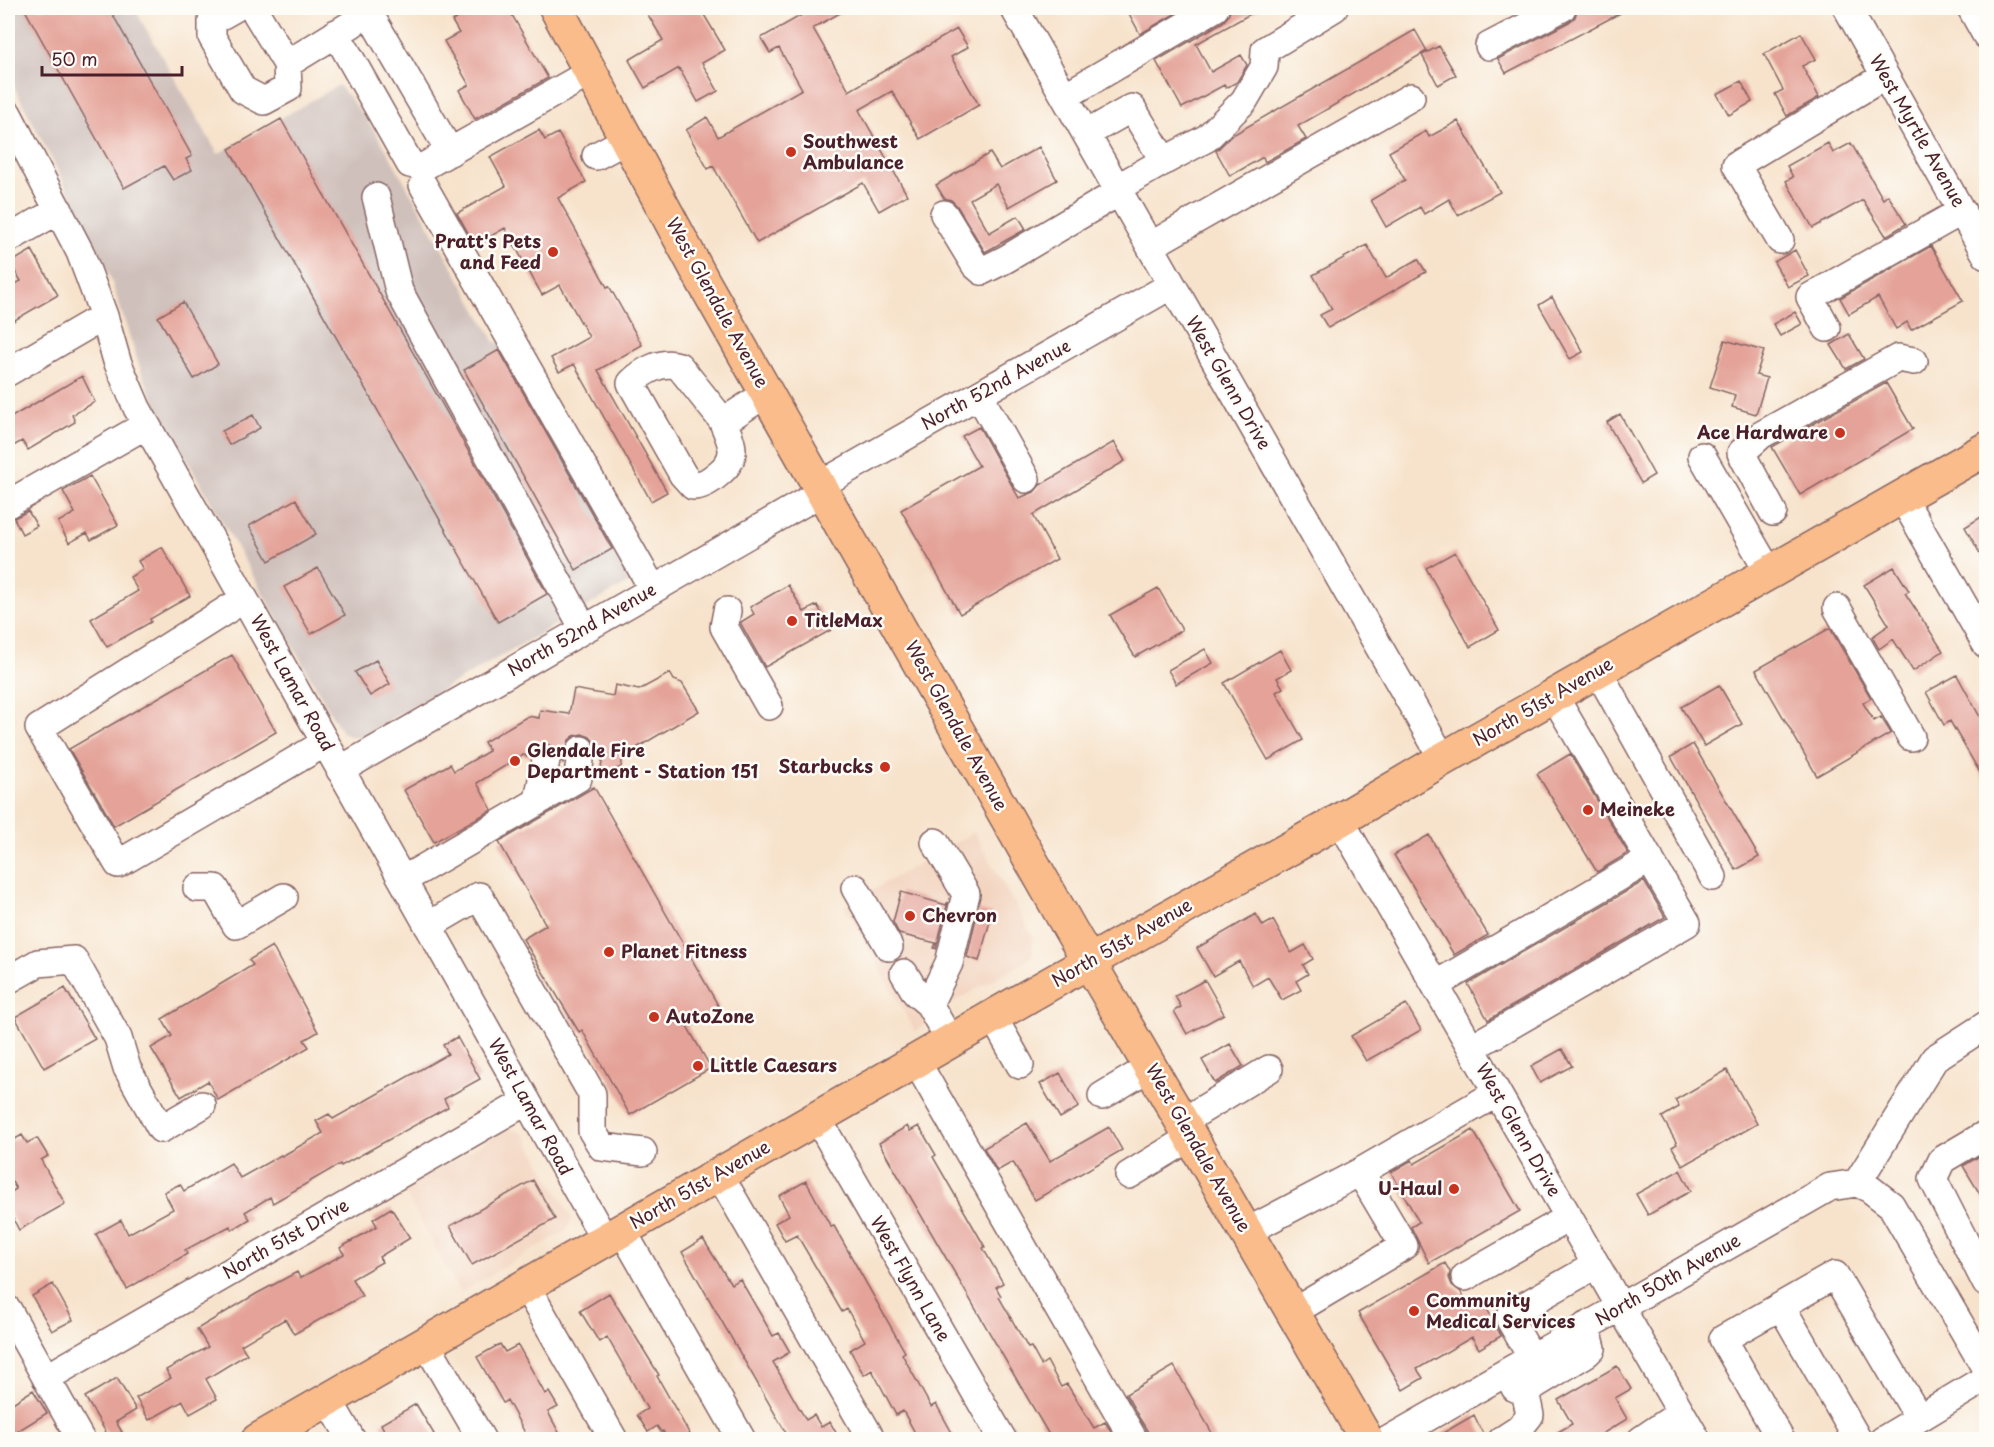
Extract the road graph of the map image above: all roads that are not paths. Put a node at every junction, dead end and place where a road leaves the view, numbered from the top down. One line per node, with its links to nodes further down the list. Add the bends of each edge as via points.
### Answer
1 (235, 8): 14 (street, via 213,21 212,36 243,90 264,101 288,88)
2 (253, 8): 14 (street)
3 (556, 8): 15 (main road, West Glendale Avenue)
4 (1014, 8): 17 (street, West Glenn Drive)
5 (1215, 8): 17 (street)
6 (1334, 8): 24 (street, via 1265,50 1264,68 1244,101 1207,138)
7 (1562, 8): 13 (street)
8 (1847, 8): 16 (street, West Myrtle Avenue)
9 (1971, 8): 12 (street)
10 (373, 10): 11 (street); 22 (street)
11 (336, 33): 14 (street); 22 (street, via 410,164 423,167)
12 (1986, 35)
13 (1489, 46)
14 (287, 64)
15 (591, 72): 21 (main road, West Glendale Avenue); 22 (street)
16 (1885, 76): 29 (street, West Myrtle Avenue); 32 (street, via 1736,165)
17 (1065, 96): 20 (street, West Glenn Drive)
18 (1411, 97): 33 (street)
19 (8, 114): 28 (street, West Lamar Road)
20 (1086, 134): 24 (street, via 1132,108); 26 (street, West Glenn Drive)
21 (628, 139): 23 (street); 40 (main road, West Glendale Avenue)
22 (450, 152)
23 (596, 156)
24 (1164, 162): 26 (street)
25 (423, 185): 52 (street)
26 (1118, 190): 30 (street, via 982,271); 33 (street, West Glenn Drive)
27 (376, 197): 56 (street, via 399,291)
28 (59, 210): 31 (street); 36 (street, West Lamar Road)
29 (1962, 210): 34 (street, West Myrtle Avenue); 37 (street, via 1809,297)
30 (944, 214)
31 (8, 239)
32 (1780, 240)
33 (1150, 246): 35 (street, West Glenn Drive)
34 (1986, 255)
35 (1172, 285): 41 (street, North 52nd Avenue); 64 (street, West Glenn Drive)
36 (104, 316): 39 (street); 43 (street, West Lamar Road, via 117,361)
37 (1827, 328)
38 (1914, 361): 50 (street, via 1898,357 1761,435 1741,453)
39 (8, 372)
40 (767, 393): 42 (street); 47 (main road, West Glendale Avenue)
41 (979, 395): 46 (street); 47 (street, North 52nd Avenue)
42 (722, 420)
43 (146, 424): 49 (street); 53 (street, West Lamar Road)
44 (1986, 449): 48 (main road, North 51st Avenue)
45 (1702, 456): 51 (street)
46 (1026, 479)
47 (822, 488): 52 (street, North 52nd Avenue); 78 (main road, West Glendale Avenue)
48 (1902, 497): 51 (main road, North 51st Avenue); 57 (street)
49 (8, 504)
50 (1773, 512)
51 (1769, 572): 58 (main road, North 51st Avenue)
52 (653, 589): 56 (street, North 52nd Avenue)
53 (244, 598): 62 (street, West Lamar Road); 62 (street, via 39,728 118,864)
54 (1837, 608): 61 (street)
55 (727, 611): 60 (street, via 724,627)
56 (584, 629): 66 (street, North 52nd Avenue)
57 (1986, 644)
58 (1598, 671): 59 (main road, North 51st Avenue); 71 (street)
59 (1554, 696): 64 (main road, North 51st Avenue); 70 (street)
60 (769, 706)
61 (1911, 737)
62 (325, 743): 66 (street, West Lamar Road)
63 (581, 750): 67 (street, via 578,778)
64 (1443, 759): 68 (main road, North 51st Avenue)
65 (546, 760): 67 (street)
66 (340, 770): 72 (street, West Lamar Road)
67 (538, 800): 72 (street)
68 (1340, 820): 78 (main road, North 51st Avenue); 81 (street, West Glenn Drive)
69 (935, 842): 82 (street, via 966,894 949,963)
70 (1650, 859): 81 (street); 86 (street, via 1687,922)
71 (1713, 878)
72 (403, 880): 76 (street, West Lamar Road)
73 (197, 888): 75 (street, via 215,888 233,929)
74 (855, 888): 77 (street)
75 (284, 897)
76 (428, 926): 93 (street, West Lamar Road); 98 (street, via 479,896 592,1094 592,1131 602,1147)
77 (889, 947)
78 (1089, 962): 83 (main road, North 51st Avenue); 89 (main road, West Glendale Avenue)
79 (904, 974): 82 (street)
80 (8, 980): 94 (street, via 38,963 74,960 118,1038 127,1068 161,1129)
81 (1435, 985): 86 (street, West Glenn Drive)
82 (929, 1004): 85 (street)
83 (993, 1017): 85 (main road, North 51st Avenue); 88 (street)
84 (1986, 1025): 102 (street, via 1935,1058)
85 (950, 1041): 87 (main road, North 51st Avenue)
86 (1471, 1048): 91 (street, West Glenn Drive)
87 (916, 1061): 95 (main road, North 51st Avenue); 133 (street)
88 (1020, 1065)
89 (1150, 1067): 92 (street); 96 (main road, West Glendale Avenue)
90 (1269, 1069): 96 (street)
91 (1497, 1093): 99 (street); 103 (street, West Glenn Drive)
92 (1102, 1095)
93 (527, 1101): 105 (street, West Lamar Road); 119 (street, North 51st Drive)
94 (202, 1105)
95 (817, 1118): 100 (main road, North 51st Avenue); 132 (street, West Flynn Lane)
96 (1187, 1130): 101 (street); 104 (main road, West Glendale Avenue)
97 (1986, 1134): 107 (street, via 1942,1160 1933,1179)
98 (643, 1152)
99 (1360, 1172): 104 (street); 114 (street, via 1404,1246)
100 (719, 1174): 105 (main road, North 51st Avenue); 131 (street)
101 (1129, 1175)
102 (1857, 1183): 109 (street, via 1891,1205); 112 (street, North 50th Avenue, via 1830,1187)
103 (1568, 1218): 106 (street, West Glenn Drive); 108 (street)
104 (1246, 1232): 114 (main road, West Glendale Avenue)
105 (613, 1235): 110 (main road, North 51st Avenue); 130 (street, West Lamar Road)
106 (1596, 1265): 112 (street, West Glenn Drive); 117 (street, via 1512,1314 1510,1320)
107 (1981, 1273): 109 (street)
108 (1465, 1277)
109 (1938, 1283): 118 (street)
110 (526, 1286): 116 (main road, North 51st Avenue); 129 (street)
111 (1781, 1306): 124 (street, via 1834,1275); 139 (street, via 1723,1339); 140 (street)
112 (1620, 1307): 115 (street, North 50th Avenue); 123 (street, West Glenn Drive)
113 (8, 1310): 119 (street)
114 (1293, 1312): 134 (main road, West Glendale Avenue)
115 (1586, 1326): 117 (street, North 50th Avenue); 121 (street, via 1592,1348 1587,1353)
116 (426, 1343): 122 (main road, North 51st Avenue); 128 (street)
117 (1532, 1358): 121 (street, North 50th Avenue)
118 (1986, 1370)
119 (46, 1378): 125 (street)
120 (1986, 1378): 124 (street)
121 (1516, 1381): 135 (street, North 50th Avenue); 136 (street, via 1530,1415 1519,1429)
122 (328, 1399): 126 (main road, North 51st Avenue); 127 (street)
123 (1682, 1413): 137 (street); 138 (street, West Glenn Drive)
124 (1919, 1418): 141 (street)
125 (81, 1440)
126 (258, 1440)
127 (352, 1440)
128 (482, 1440)
129 (614, 1440)
130 (742, 1440)
131 (872, 1440)
132 (1003, 1440)
133 (1134, 1440)
134 (1367, 1440)
135 (1388, 1440)
136 (1502, 1440)
137 (1641, 1440)
138 (1697, 1440)
139 (1781, 1440)
140 (1858, 1440)
141 (1883, 1440)

